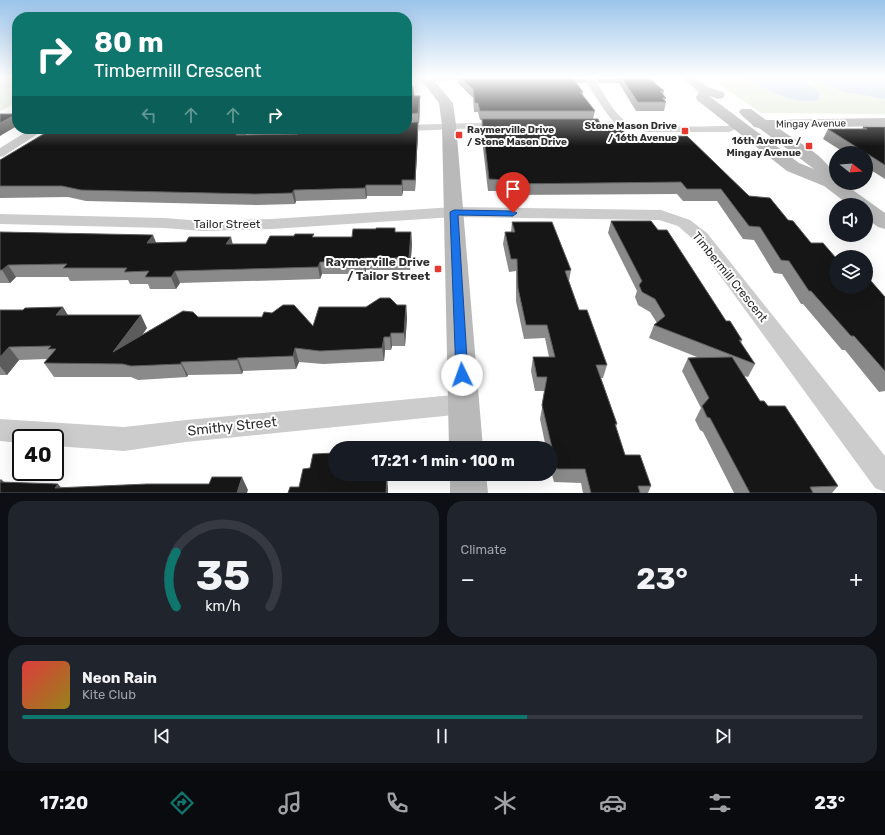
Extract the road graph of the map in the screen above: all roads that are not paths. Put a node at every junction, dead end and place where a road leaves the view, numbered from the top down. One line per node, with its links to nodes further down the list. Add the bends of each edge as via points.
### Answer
1 (444, 100): 8 (street)
2 (603, 100): 11 (street)
3 (706, 100): 6 (street)
4 (729, 100): 7 (street)
5 (885, 122): 7 (street, Mingay Avenue)
6 (738, 124): 7 (street, Mingay Avenue); 11 (street, via 729,129 648,129); 16 (street, via 793,167)
7 (762, 124): 15 (street, via 823,168)
8 (449, 125): 9 (street); 12 (street); 19 (street)
9 (520, 125)
10 (567, 125): 11 (street)
11 (622, 125)
12 (412, 128)
13 (31, 134): 14 (street)
14 (0, 153)
15 (829, 180)
16 (829, 182)
17 (841, 190): 18 (street)
18 (852, 198)
19 (454, 212): 21 (street, Tailor Street, via 280,224 219,225); 23 (street); 26 (street, Timbermill Crescent, via 661,215 684,223 701,237)
20 (873, 214): 22 (street)
21 (0, 219)
22 (885, 223)
23 (464, 404): 24 (street, Smithy Street, via 124,438); 25 (street)
24 (0, 430)
25 (466, 441)
26 (885, 478)
27 (468, 481): 28 (street)
28 (469, 493)

